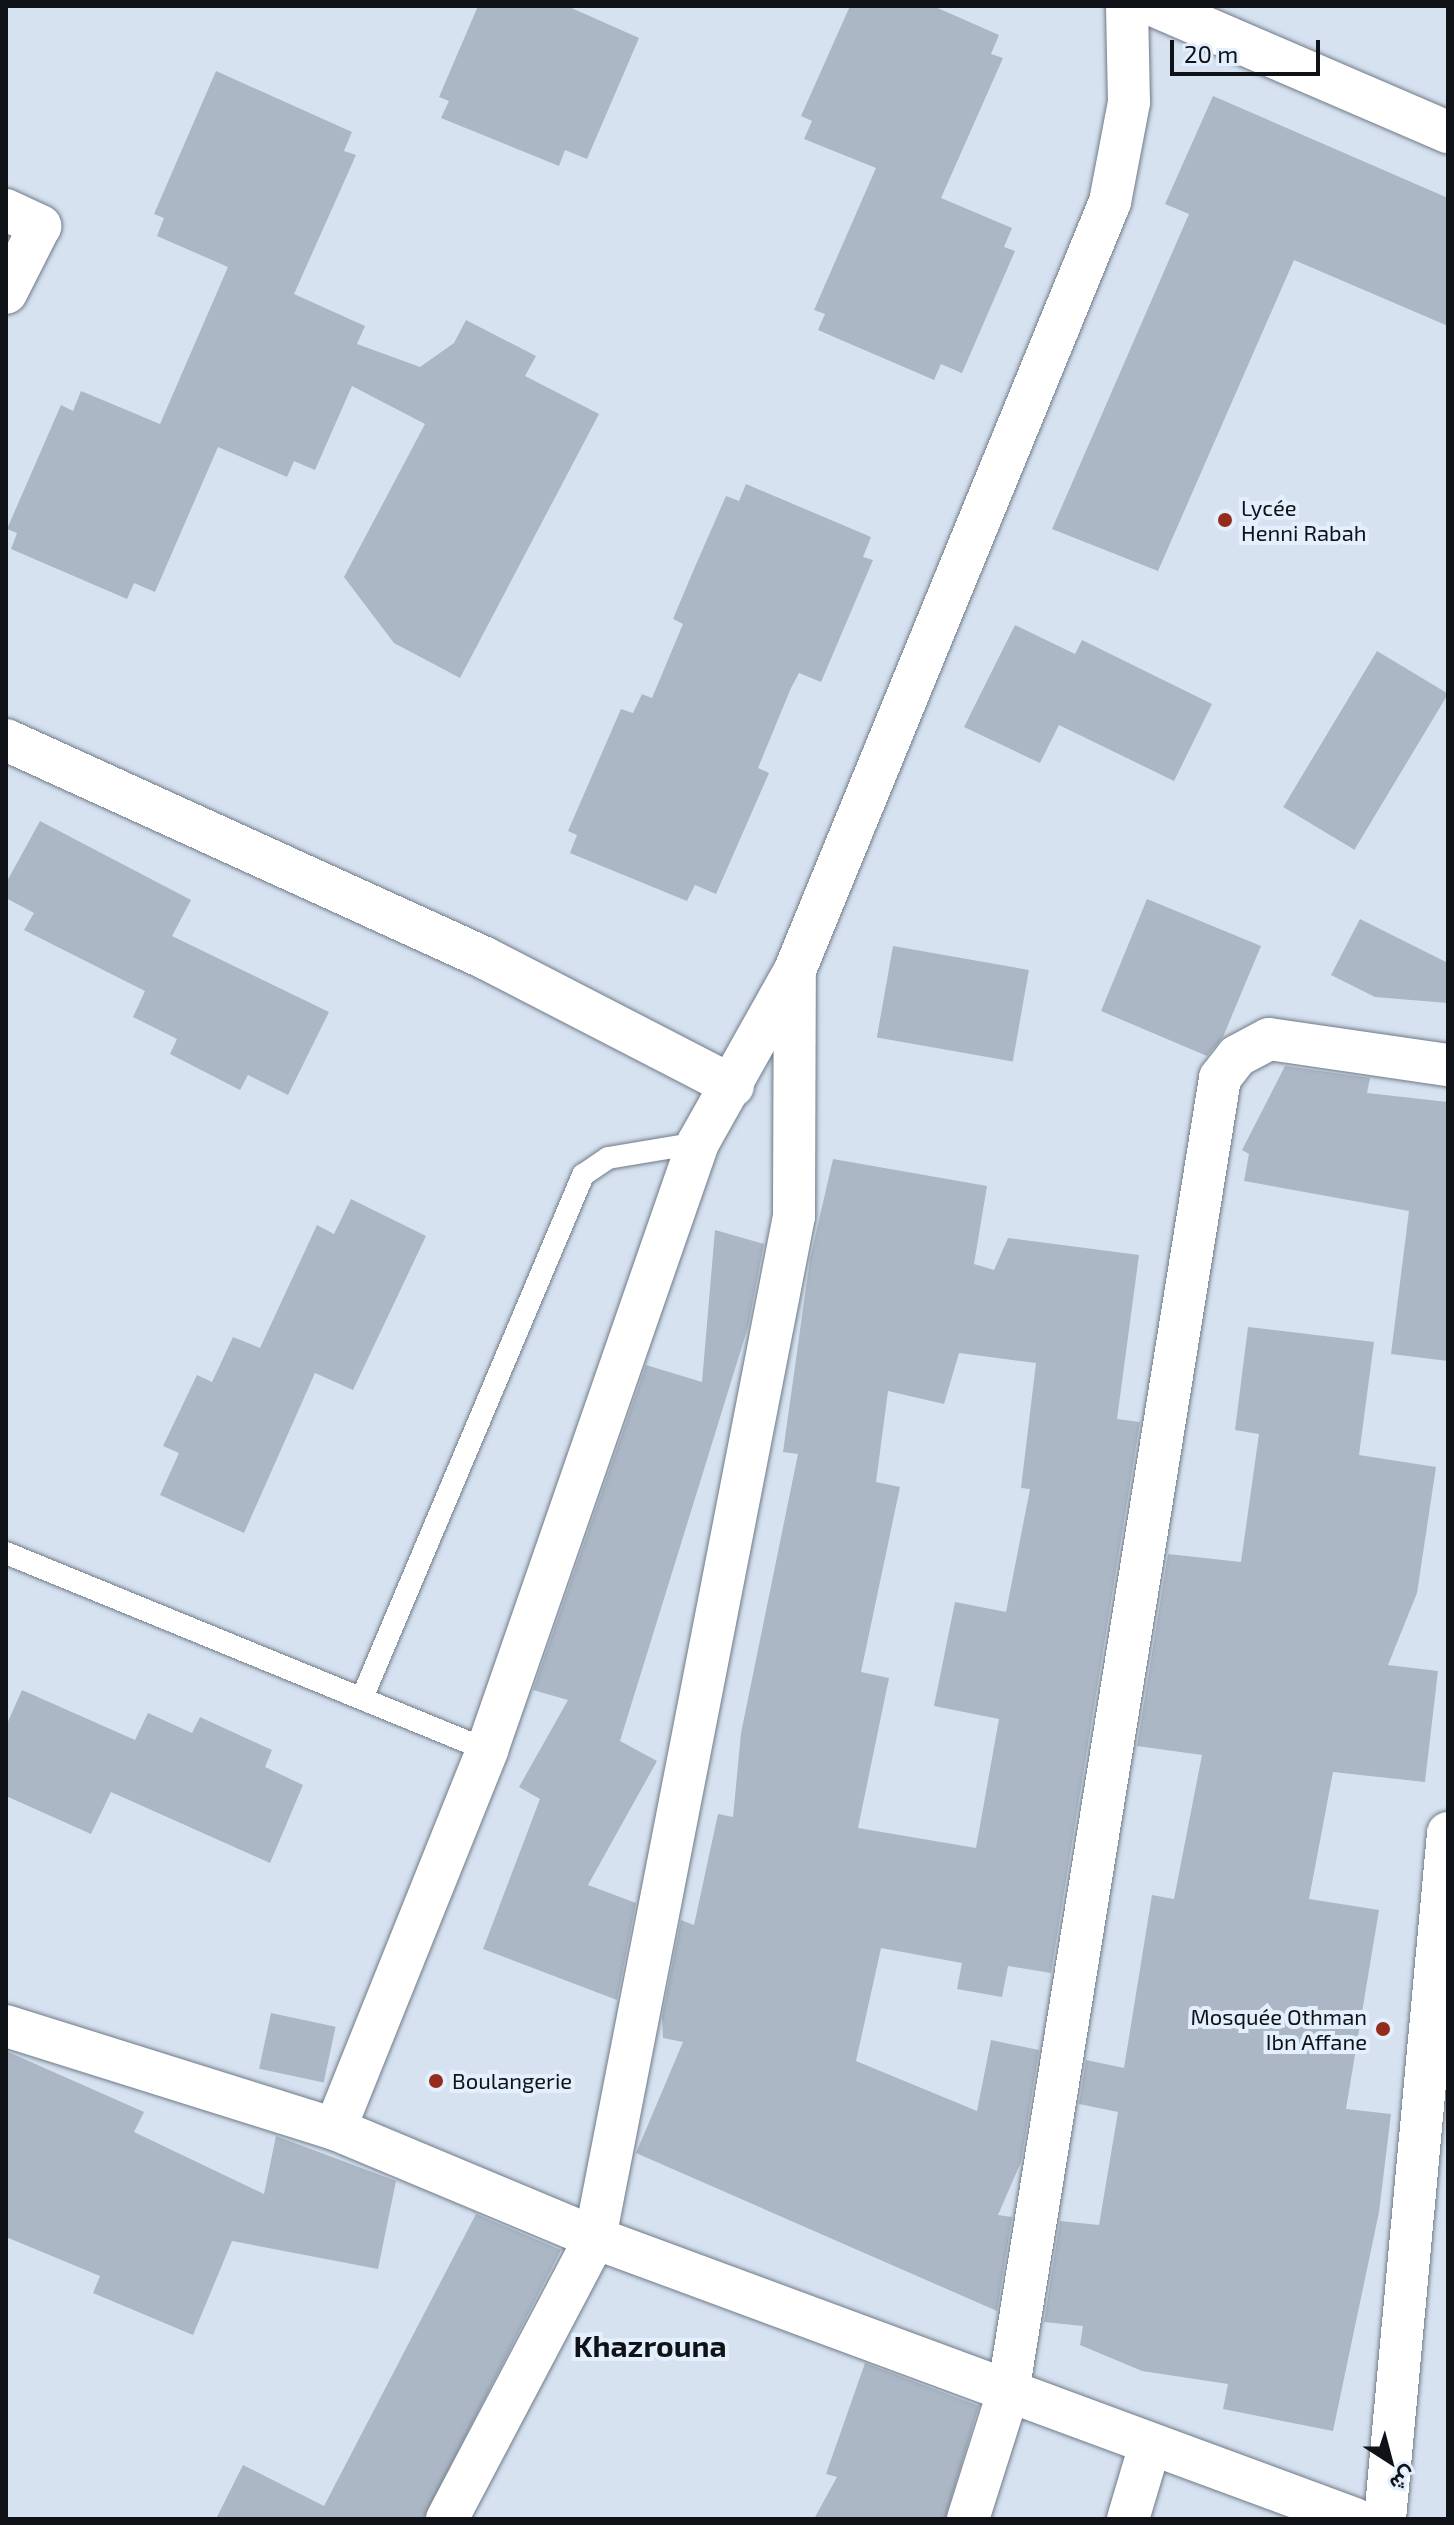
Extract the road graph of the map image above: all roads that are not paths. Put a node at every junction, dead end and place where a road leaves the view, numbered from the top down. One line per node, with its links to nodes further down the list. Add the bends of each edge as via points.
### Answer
1 (1127, 6): 7 (street, via 1129,102 1110,202)
2 (1155, 6): 3 (street)
3 (1448, 132)
4 (6, 210): 5 (street, via 40,226)
5 (6, 293)
6 (6, 740): 9 (street, via 485,958)
7 (795, 970): 9 (street); 17 (street, via 794,1216)
8 (1448, 1065): 18 (street, via 1269,1039 1237,1056 1220,1078)
9 (733, 1086): 10 (street)
10 (698, 1143): 12 (lane, via 608,1158 583,1175); 13 (street)
11 (6, 1553): 12 (lane)
12 (362, 1698): 13 (lane)
13 (487, 1750): 16 (street)
14 (1448, 1833): 24 (street)
15 (6, 2026): 16 (street)
16 (335, 2129): 17 (street)
17 (595, 2238): 18 (street); 20 (street)
18 (1008, 2393): 19 (street); 21 (street)
19 (1150, 2445): 22 (street); 23 (street)
20 (447, 2519)
21 (968, 2519)
22 (1128, 2519)
23 (1355, 2519)
24 (1385, 2519)

